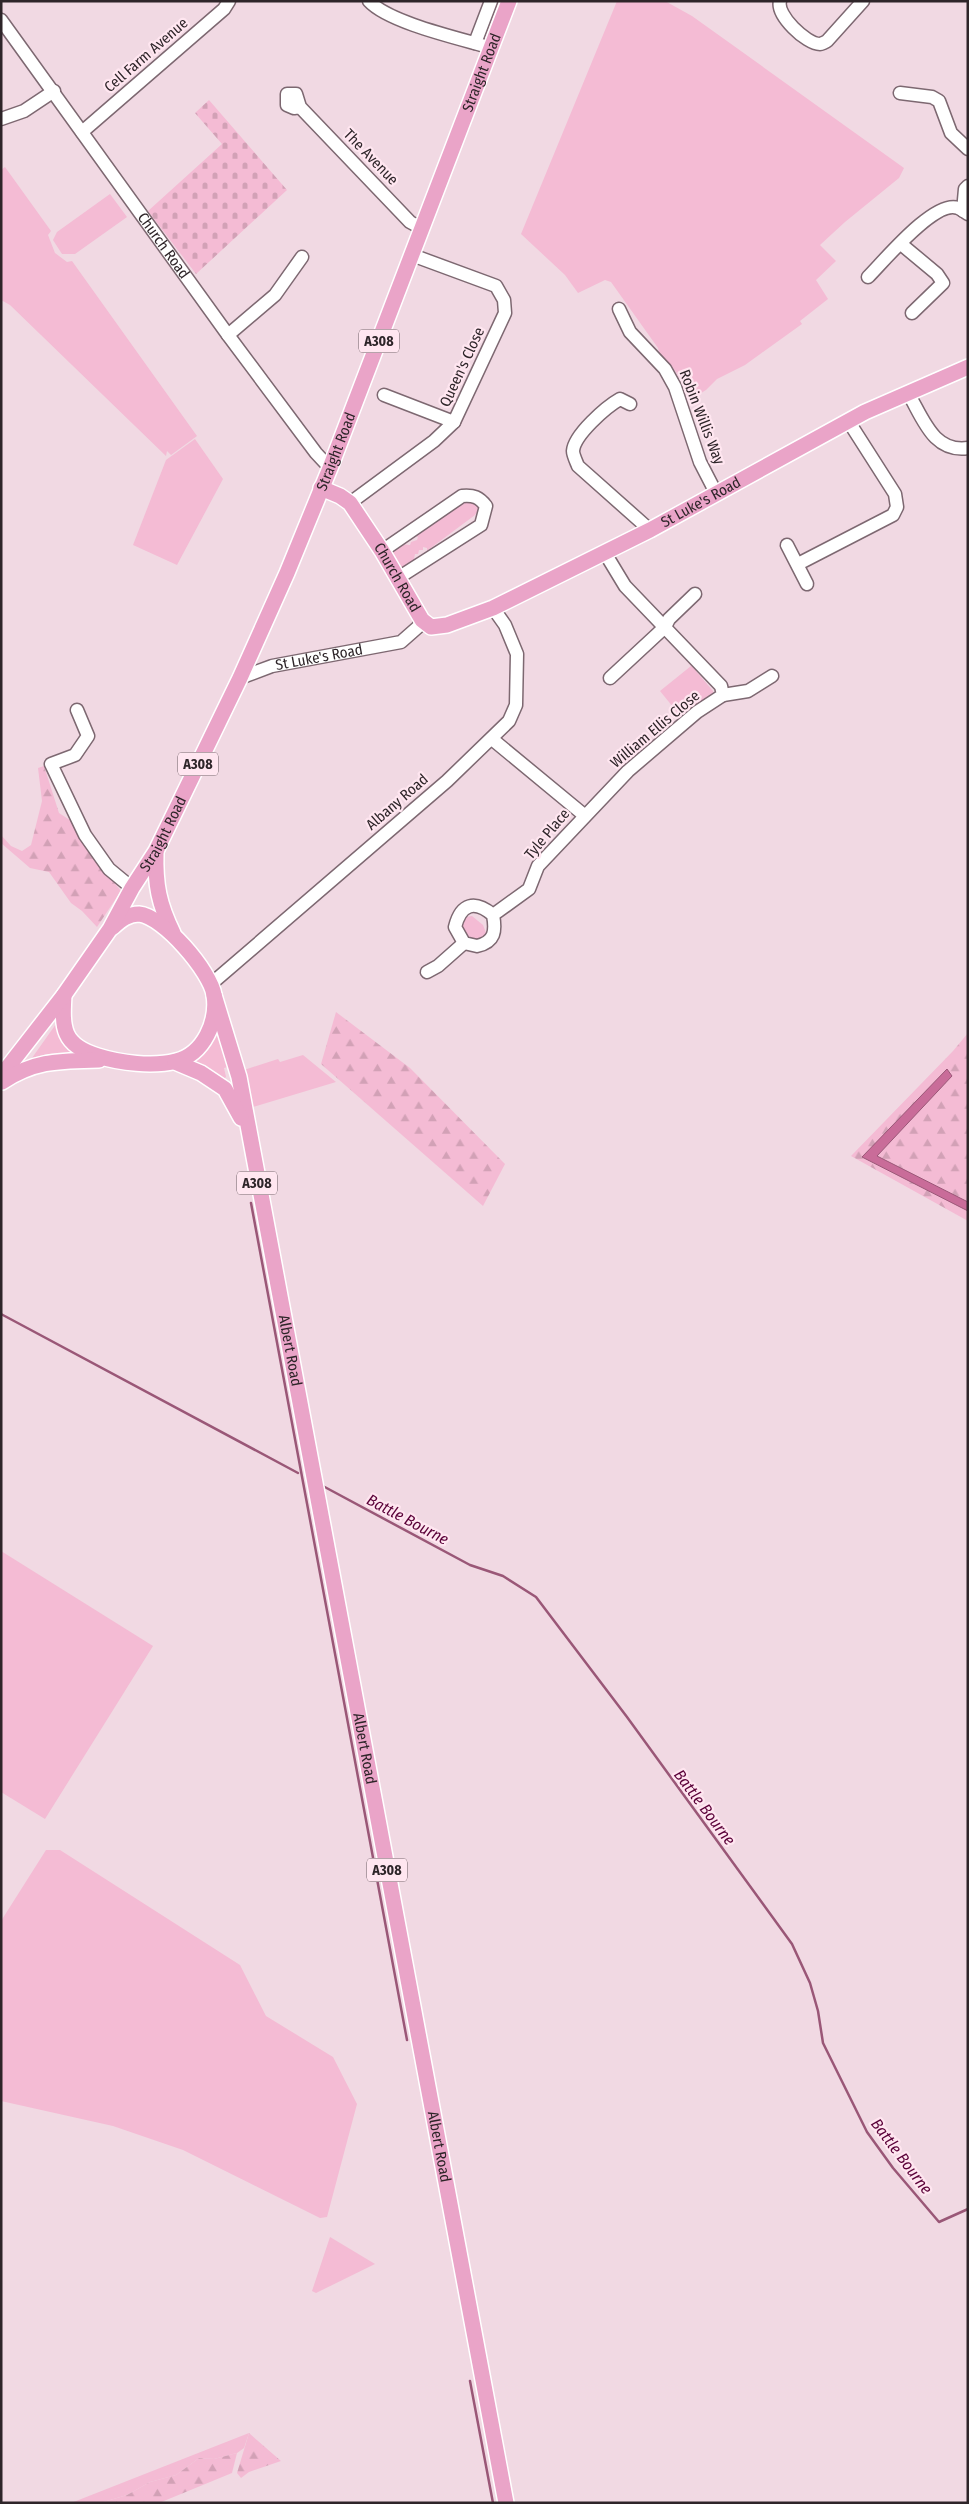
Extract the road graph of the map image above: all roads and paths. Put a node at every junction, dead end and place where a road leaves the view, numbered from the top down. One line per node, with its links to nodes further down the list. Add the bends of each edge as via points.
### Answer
1 (229, 1): 14 (street, Cell Farm Avenue, via 224,9)
2 (370, 1): 8 (street, via 387,13)
3 (491, 1): 8 (street)
4 (509, 1): 9 (main road, Straight Road / A308)
5 (780, 1): 6 (street, via 778,6 783,18 820,44 827,41)
6 (863, 1)
7 (1, 20): 10 (street, Church Road)
8 (475, 43): 9 (street)
9 (492, 48): 18 (main road, Straight Road / A308)
10 (54, 91): 13 (street, via 24,112); 14 (street, Church Road)
11 (900, 93): 15 (street, via 932,97 939,101 951,133)
12 (300, 107): 18 (street, The Avenue, via 410,222)
13 (1, 119)
14 (82, 132): 25 (street, Church Road)
15 (968, 149)
16 (968, 186): 17 (street, via 965,189)
17 (965, 212): 19 (street, via 957,207 943,208)
18 (421, 228): 20 (main road, Straight Road / A308)
19 (901, 244): 22 (street); 24 (street, via 943,283)
20 (412, 255): 30 (street, Queen's Close, via 496,286 504,300 505,313); 33 (main road, Straight Road / A308)
21 (302, 257): 25 (street, via 275,295)
22 (868, 277)
23 (619, 309): 35 (street, Robin Willis Way, via 630,332 665,368 700,462)
24 (912, 313)
25 (228, 335): 33 (street, Church Road)
26 (968, 367): 27 (main road, St Luke's Road)
27 (908, 393): 31 (main road, St Luke's Road); 32 (street, via 942,445 955,450)
28 (384, 395): 30 (street)
29 (630, 404): 37 (street, via 620,399 608,406 575,441 573,452 578,466)
30 (454, 422): 36 (street, Queen's Close, via 434,441)
31 (849, 422): 35 (main road, St Luke's Road); 41 (street, via 895,494 897,508 893,516)
32 (968, 448)
33 (330, 468): 34 (main road, Straight Road / A308)
34 (322, 488): 36 (main road, Church Road); 49 (main road, Straight Road / A308)
35 (716, 493): 37 (main road, St Luke's Road)
36 (350, 503): 39 (main road, Church Road)
37 (650, 530): 40 (main road, St Luke's Road)
38 (787, 545): 41 (street)
39 (382, 551): 42 (main road, Church Road); 42 (street, via 462,496 480,498 486,506 480,525)
40 (605, 553): 45 (main road, St Luke's Road); 47 (street, William Ellis Close, via 625,586)
41 (798, 564): 43 (street)
42 (398, 578): 46 (main road, Church Road)
43 (807, 584)
44 (696, 594): 47 (street, via 669,619)
45 (493, 608): 46 (main road, St Luke's Road, via 447,625); 53 (street, Albany Road, via 505,625 517,654 518,682 516,705 509,721)
46 (426, 624): 49 (street, St Luke's Road, via 401,642 272,666)
47 (665, 627): 50 (street); 51 (street, William Ellis Close, via 721,686)
48 (772, 676): 51 (street, via 748,691)
49 (240, 678): 55 (main road, Straight Road / A308)
50 (610, 678)
51 (723, 695): 54 (street, William Ellis Close, via 697,712 628,771)
52 (76, 710): 56 (street, via 88,736 75,755 50,764 85,835 109,869)
53 (492, 739): 54 (street); 62 (street, Albany Road)
54 (584, 815): 57 (street, Tyle Place, via 538,866 528,889)
55 (156, 850): 56 (main road, Straight Road / A308); 59 (main road, A308, via 155,880 161,908)
56 (132, 888): 58 (main road, A308)
57 (493, 915): 60 (street, via 496,930 490,940 477,946); 60 (street, via 482,906 463,910 455,927)
58 (110, 929): 59 (main road, A308, via 126,916 141,914); 63 (main road, A308)
59 (173, 934): 62 (main road, A308, via 197,961)
60 (464, 943): 61 (street)
61 (427, 972)
62 (213, 990): 65 (main road, via 214,1020 210,1032 186,1058); 68 (main road, Albert Road / A308, via 238,1077)
63 (64, 995): 64 (main road, A308, via 63,1022 69,1039 79,1049); 66 (main road)
64 (110, 1060): 65 (main road, A308); 67 (main road, via 46,1062 25,1068)
65 (175, 1062): 68 (main road, A308, via 201,1073 225,1089)
66 (1, 1076)
67 (1, 1082)
68 (247, 1128): 69 (main road, Albert Road / A308)
69 (506, 2503)

